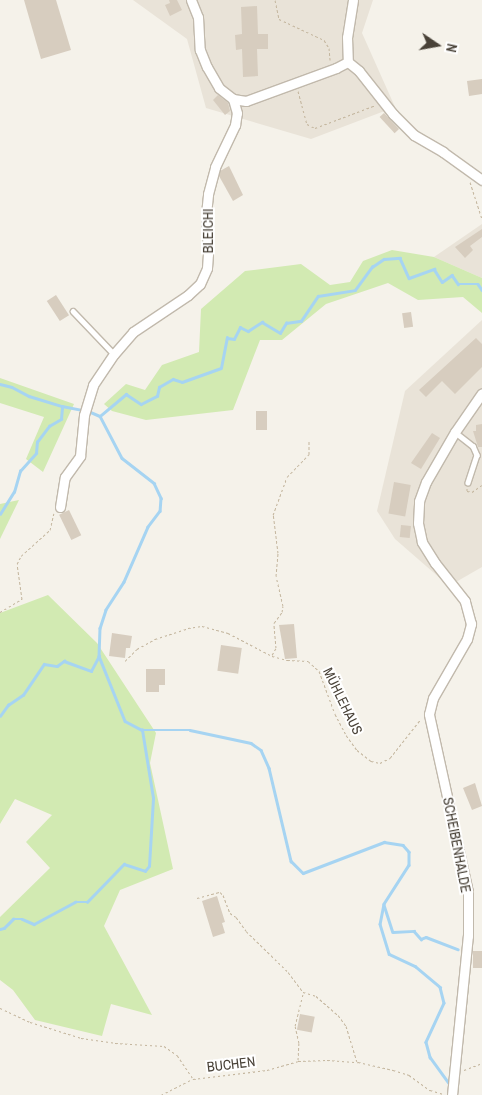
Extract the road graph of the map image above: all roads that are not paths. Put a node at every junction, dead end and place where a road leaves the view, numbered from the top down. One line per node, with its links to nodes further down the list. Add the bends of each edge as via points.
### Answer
1 (191, 0): 4 (street, via 198,17 200,50 207,67 219,88)
2 (353, 0): 3 (street, via 346,36)
3 (348, 62): 4 (street, via 246,101); 5 (street, via 414,135)
4 (234, 99): 7 (street, BLEICHI, via 235,125 215,167 208,194 208,261 200,284 133,332)
5 (482, 180)
6 (73, 311): 7 (lane)
7 (114, 354): 11 (street, BLEICHI, via 93,385 84,416 80,456 65,478)
8 (482, 393): 9 (street)
9 (454, 432): 10 (lane, via 473,446 477,455); 12 (street, SCHEIBENHALDE, via 426,482 419,501 418,523 422,542 465,601 470,624 467,639 433,698 429,714 468,892 468,936)
10 (468, 483)
11 (60, 507)
12 (450, 1094)

